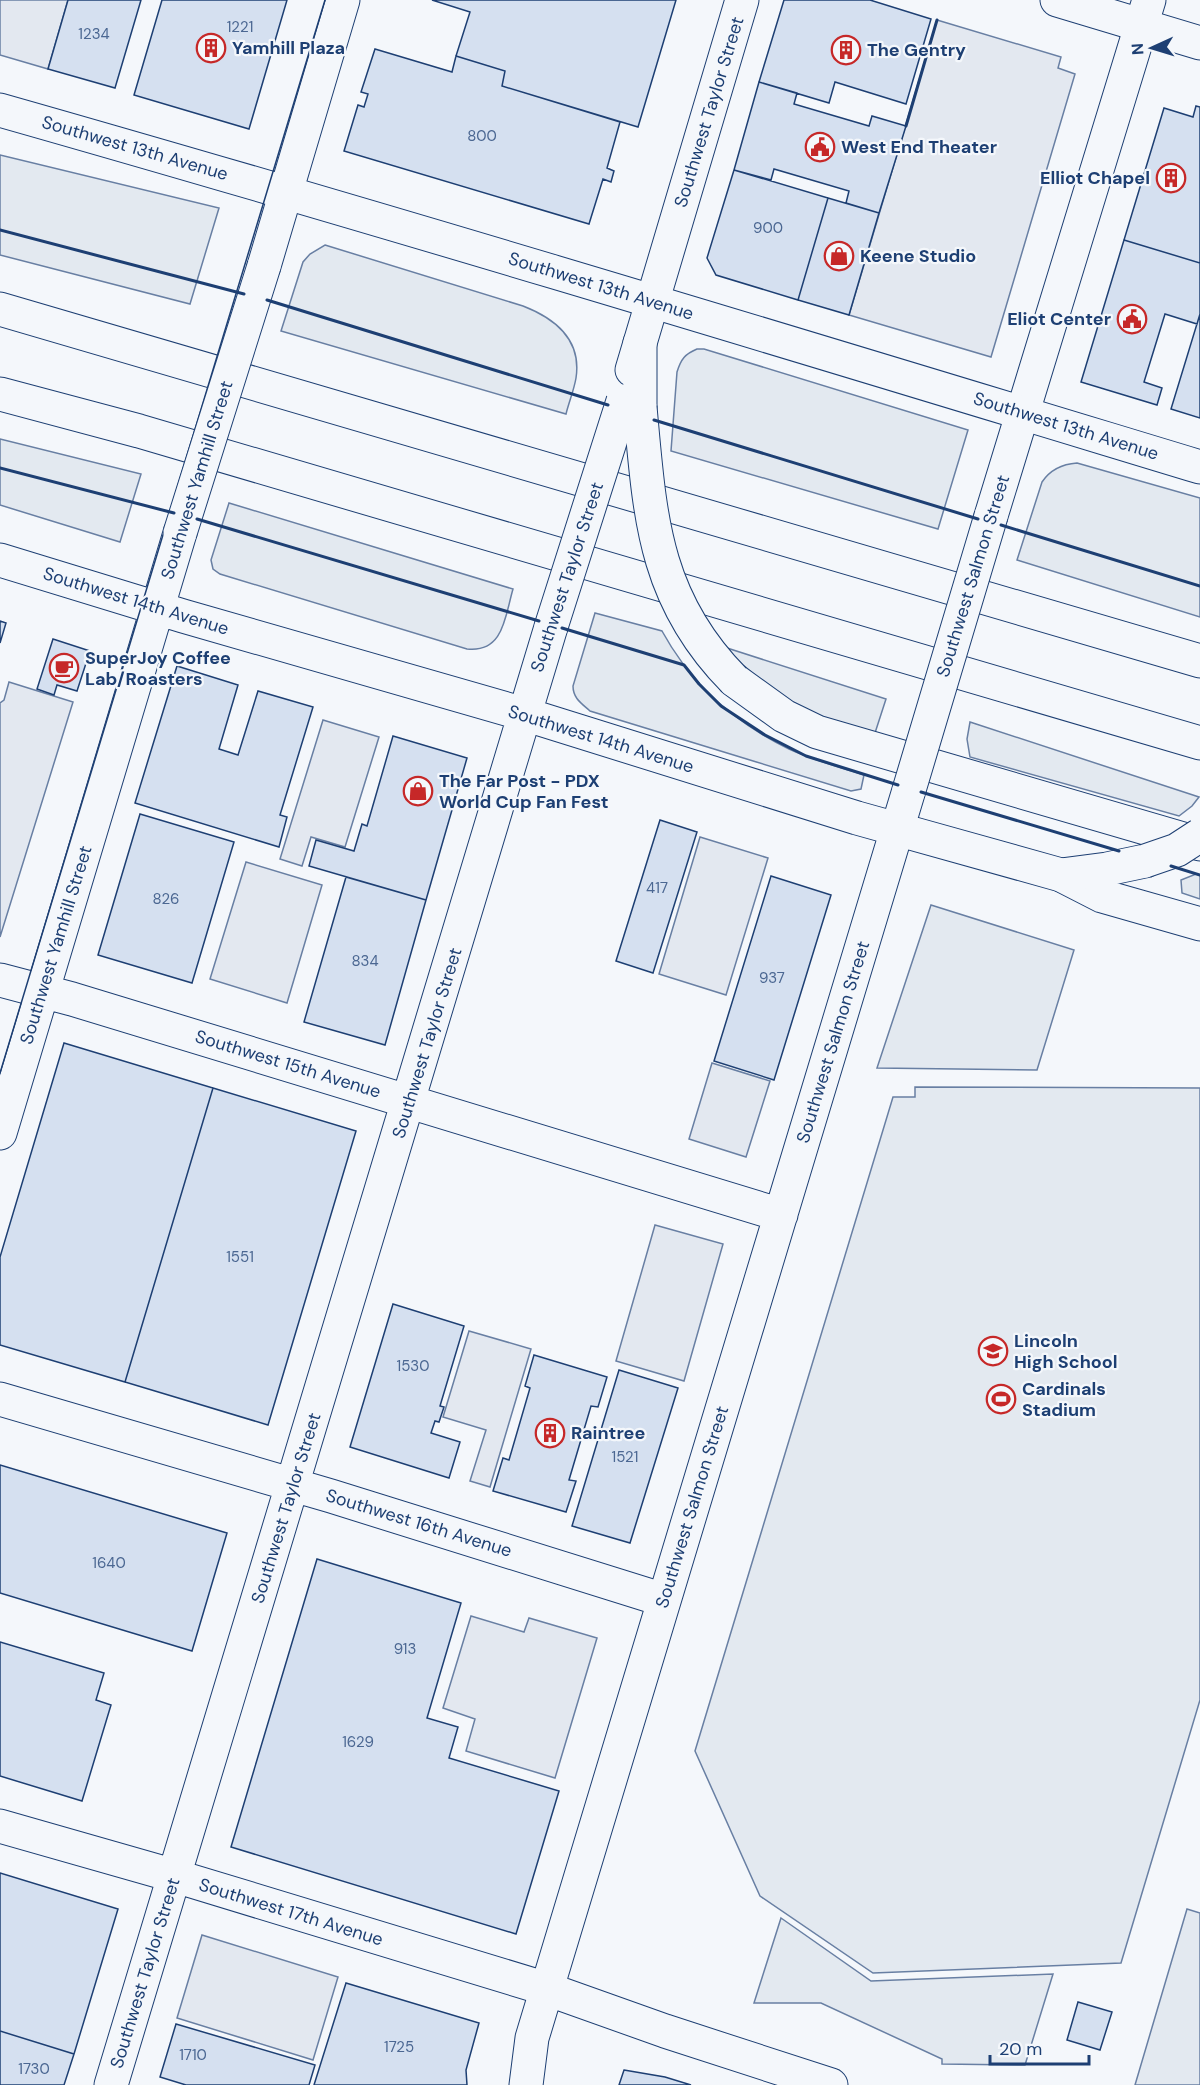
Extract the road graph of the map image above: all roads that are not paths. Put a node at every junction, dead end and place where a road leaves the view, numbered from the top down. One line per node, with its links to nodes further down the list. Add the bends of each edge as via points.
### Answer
1 (343, 0): 7 (main road, Southwest Yamhill Street)
2 (742, 0): 8 (main road, Southwest Taylor Street)
3 (1057, 0): 4 (main road)
4 (1145, 13): 5 (main road); 12 (main road, Southwest Salmon Street)
5 (1200, 43)
6 (0, 110): 7 (main road, Southwest 13th Avenue)
7 (286, 192): 8 (main road, Southwest 13th Avenue); 15 (main road, Southwest Yamhill Street, bridge)
8 (652, 301): 11 (main road, Southwest Taylor Street, via 640,343); 12 (main road, Southwest 13th Avenue)
9 (0, 309): 16 (main road)
10 (0, 394): 18 (main road, via 162,437)
11 (632, 404): 17 (main road, Southwest Taylor Street, bridge, via 551,627); 21 (main road, bridge, via 667,578 695,633 734,680 784,716 817,732)
12 (1023, 413): 13 (main road, Southwest 13th Avenue); 19 (main road, Southwest Salmon Street, bridge)
13 (1200, 467)
14 (0, 560): 15 (main road, Southwest 14th Avenue)
15 (158, 608): 17 (main road, Southwest 14th Avenue); 25 (main road, Southwest Yamhill Street)
16 (1200, 661)
17 (524, 714): 19 (main road, Southwest 14th Avenue); 26 (main road, Southwest Taylor Street)
18 (1200, 743)
19 (897, 830): 22 (main road, Southwest 14th Avenue); 28 (main road, Southwest Salmon Street)
20 (1200, 835): 22 (main road, bridge, via 1177,850 1145,861)
21 (1200, 844)
22 (1061, 874): 23 (main road, Southwest 14th Avenue, via 1102,896)
23 (1200, 924)
24 (0, 980): 25 (main road, Southwest 15th Avenue)
25 (42, 991): 26 (main road, Southwest 15th Avenue); 27 (main road, Southwest Yamhill Street)
26 (409, 1101): 28 (main road, Southwest 15th Avenue); 30 (main road, Southwest Taylor Street)
27 (0, 1133)
28 (781, 1215): 31 (main road, Southwest Salmon Street)
29 (0, 1399): 30 (main road, Southwest 16th Avenue)
30 (292, 1485): 31 (main road, Southwest 16th Avenue); 33 (main road, Southwest Taylor Street)
31 (664, 1600): 34 (main road, Southwest Salmon Street)
32 (0, 1826): 33 (main road, Southwest 17th Avenue)
33 (175, 1876): 34 (main road, Southwest 17th Avenue); 35 (main road, Southwest Taylor Street)
34 (547, 1989): 36 (main road, Southwest Salmon Street, via 532,2038); 37 (main road, Southwest 17th Avenue)
35 (111, 2085)
36 (525, 2085)
37 (831, 2085)

